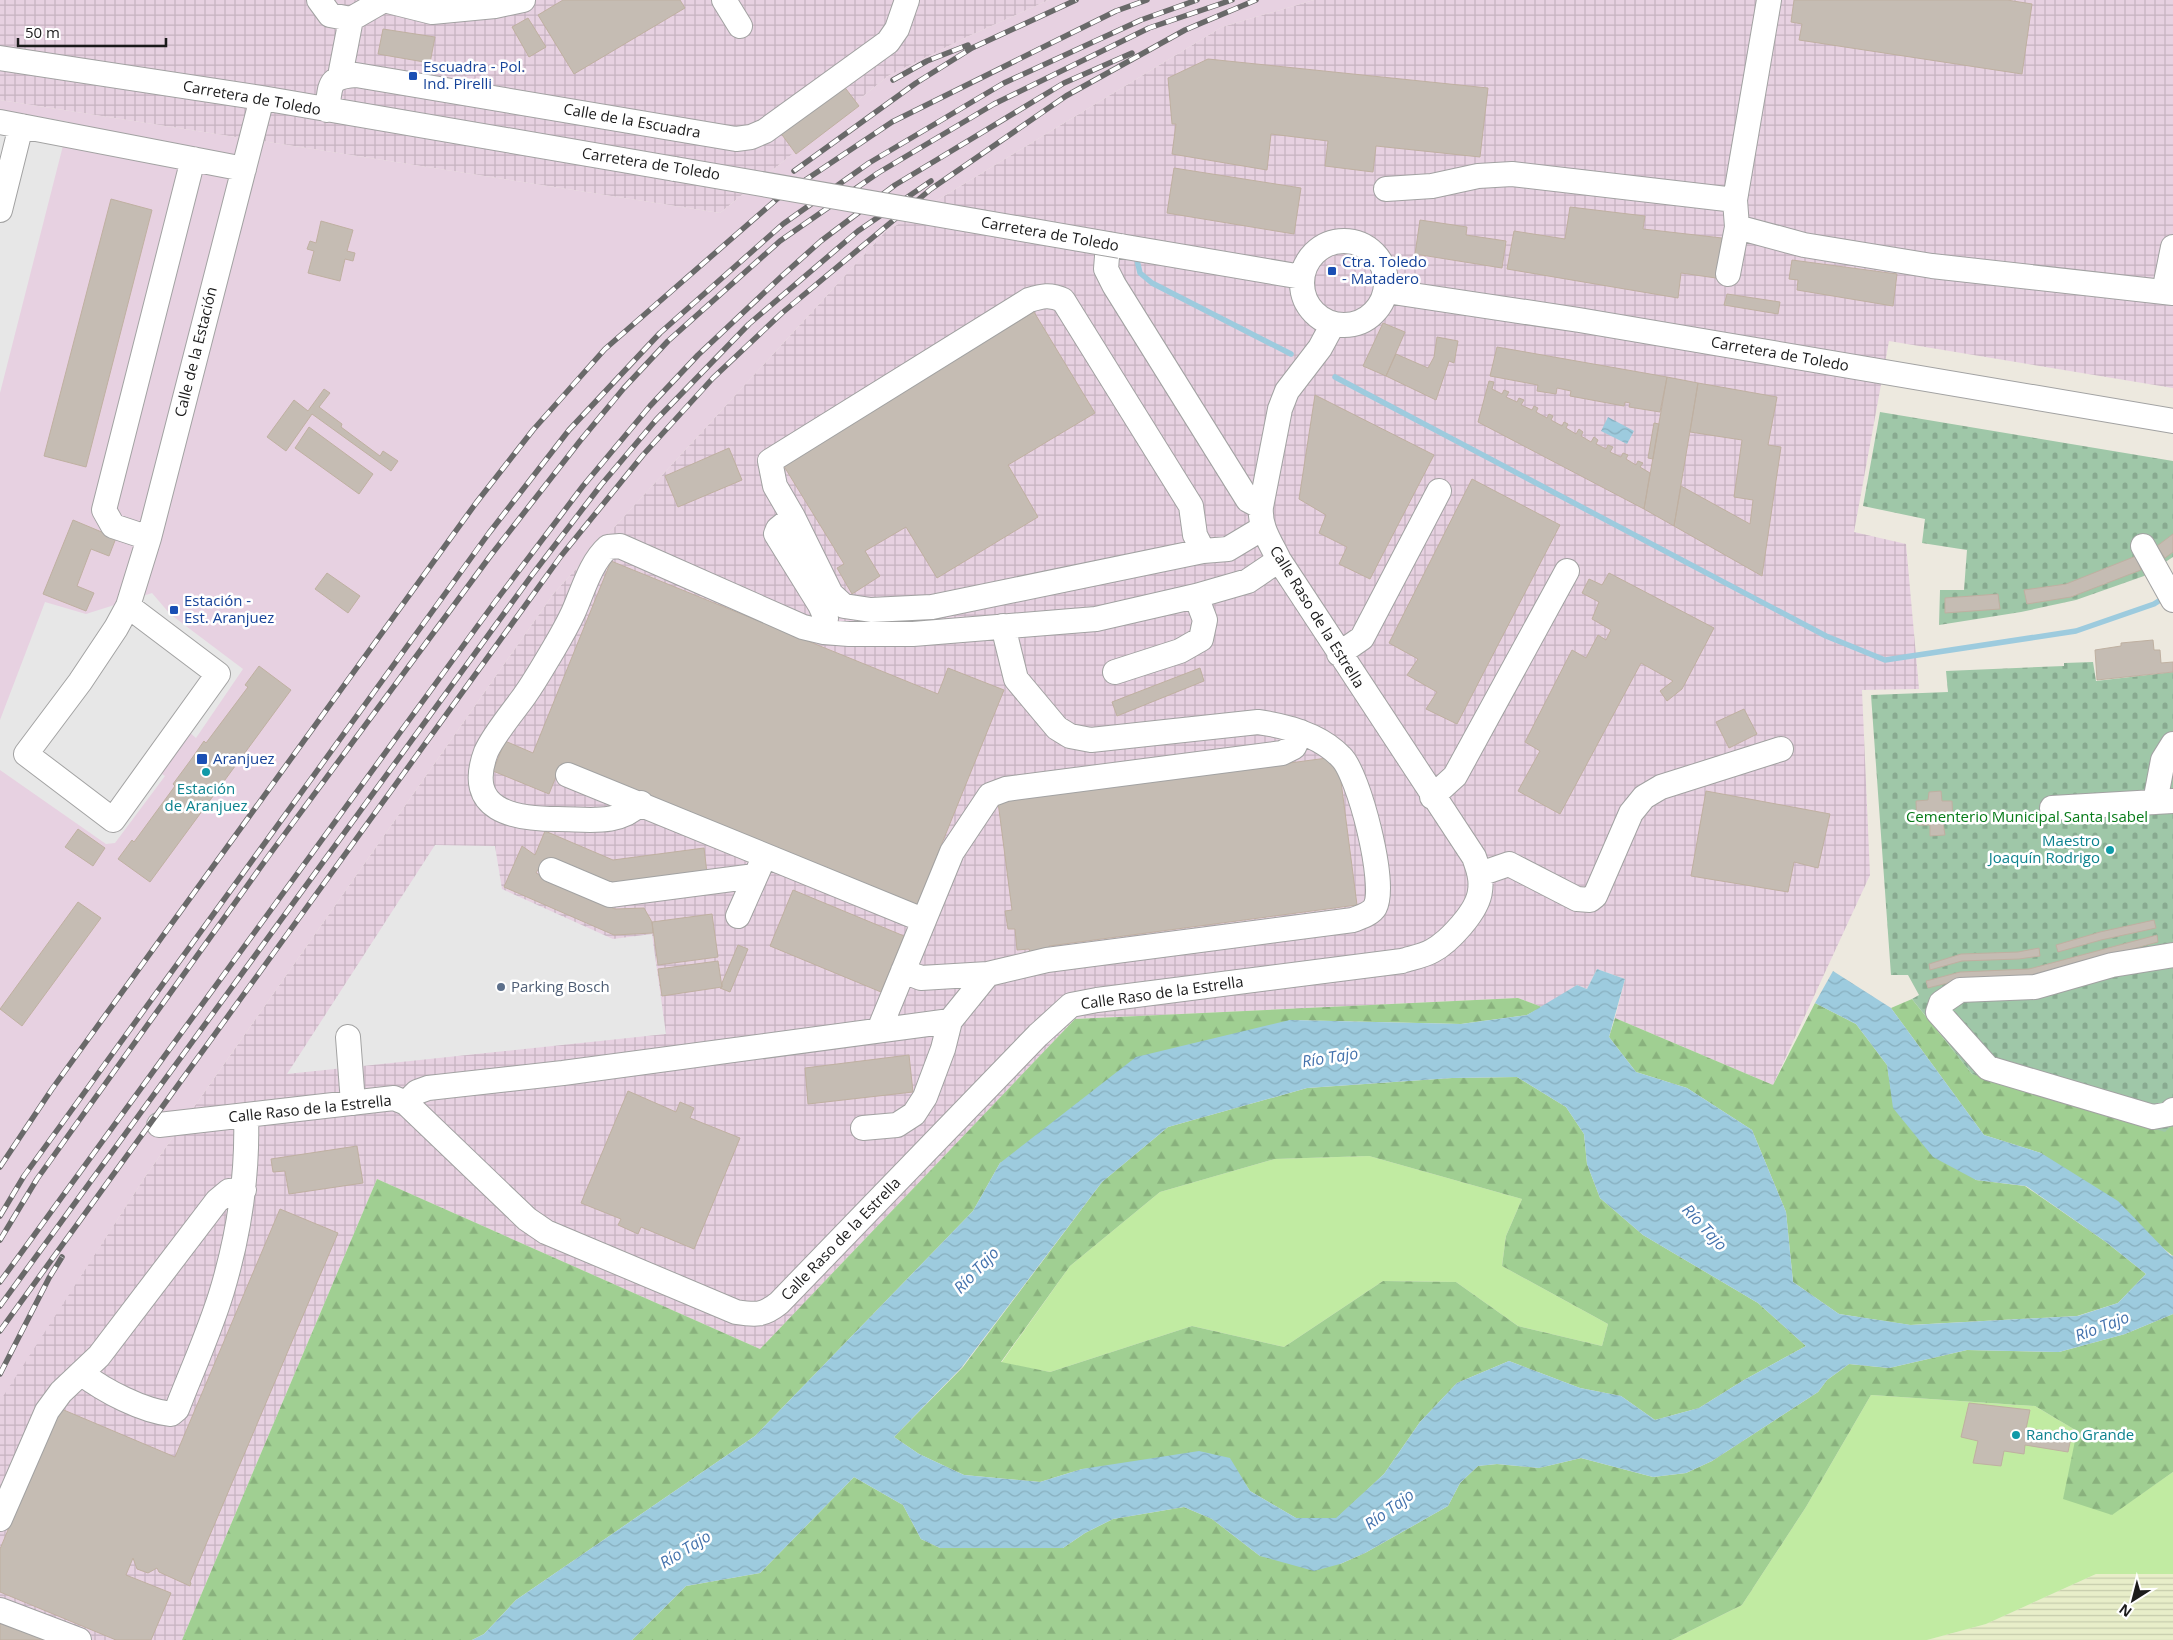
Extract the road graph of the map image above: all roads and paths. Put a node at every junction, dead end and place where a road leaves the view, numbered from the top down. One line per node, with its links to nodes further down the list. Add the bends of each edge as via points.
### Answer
1 (319, 0): 6 (street, via 330,15)
2 (523, 0): 6 (street, via 432,12 384,0)
3 (724, 0): 7 (street)
4 (907, 0): 9 (street, Calle de la Escuadra, via 897,29 888,42 751,137 736,139 356,75)
5 (1769, 0): 16 (street)
6 (352, 19): 9 (street)
7 (740, 26)
8 (0, 58): 10 (street, Carretera de Toledo)
9 (340, 76): 11 (street, via 331,84)
10 (262, 98): 11 (street, Carretera de Toledo); 14 (street, Calle de la Estación)
11 (327, 110): 19 (street, Carretera de Toledo, bridge)
12 (10, 124): 13 (street); 17 (street)
13 (193, 159): 14 (street); 30 (street, via 104,510 113,526)
14 (244, 169): 30 (street, Calle de la Estación)
15 (1386, 189): 16 (street, via 1512,174)
16 (1736, 200): 18 (street)
17 (0, 210)
18 (1737, 227): 21 (street); 24 (street, via 1804,245 1932,266)
19 (1114, 245): 22 (street, Carretera de Toledo); 29 (street, Calle Raso de la Estrella, via 1106,269 1186,402)
20 (2173, 247): 24 (street)
21 (1728, 274)
22 (1302, 277): 23 (street, via 1307,261 1318,248 1334,241 1350,241 1367,247 1379,258 1386,274); 25 (street, via 1302,292 1308,307 1319,318)
23 (1386, 291): 25 (street, via 1379,307 1367,319 1350,325); 26 (street, Carretera de Toledo)
24 (2168, 293)
25 (1333, 324): 29 (street, via 1320,348 1287,391 1280,409)
26 (2173, 421)
27 (1439, 491): 40 (street, via 1362,638)
28 (792, 517): 32 (street, via 831,594 844,606 871,610 932,607); 32 (street, via 775,486 770,461 1028,300 1054,296 1063,300 1191,506 1195,535); 39 (street, via 776,534 820,605 826,618)
29 (1262, 518): 32 (street, via 1228,549); 33 (street, Calle Raso de la Estrella)
30 (148, 538): 37 (street, Calle de la Estación)
31 (2143, 546): 35 (street)
32 (1203, 551)
33 (1279, 560): 36 (street, via 1248,581); 40 (street, Calle Raso de la Estrella)
34 (1568, 570): 46 (street, via 1456,776)
35 (2169, 593)
36 (1196, 596): 38 (street, via 1096,619); 41 (street, via 1205,620 1201,640 1180,651)
37 (128, 606): 37 (street, Calle de la Estación, via 80,682 26,754 113,820 218,674)
38 (1002, 626): 39 (street, via 913,634); 42 (street, via 1016,679 1057,728 1070,736 1091,740 1258,722 1282,725)
39 (824, 632): 48 (street, via 804,627 620,546 608,547 602,552 554,648 487,750 482,786 489,802 507,814 529,819 616,819 633,812)
40 (1339, 654): 46 (street, Calle Raso de la Estrella)
41 (1115, 672)
42 (1301, 732): 54 (street, via 1294,746 1282,753 1006,789 990,796 952,852); 57 (street, via 1343,758 1353,778 1368,820 1378,893 1375,907 1367,914 1353,920 1047,960)
43 (2173, 744): 47 (street, via 2163,760)
44 (1780, 749): 52 (street, via 1662,787 1644,797 1631,813 1595,896 1590,900 1577,899 1509,864)
45 (568, 776): 48 (street)
46 (1432, 797): 52 (street, Calle Raso de la Estrella, via 1474,857)
47 (2164, 802): 49 (street)
48 (641, 804): 50 (street)
49 (2052, 808)
50 (760, 866): 51 (street, via 610,895); 53 (street); 54 (street)
51 (551, 870)
52 (1480, 874): 62 (street, Calle Raso de la Estrella, via 1480,892 1454,935 1432,951 1402,962 1071,1005 779,1302 768,1312 754,1315 736,1312 546,1232 527,1219)
53 (738, 916)
54 (923, 920): 56 (street)
55 (2173, 955): 63 (street, via 2112,965 2035,987 1960,990 1941,1003 1938,1012 1988,1068 2153,1117)
56 (904, 971): 57 (street, via 921,978); 59 (street)
57 (988, 974): 58 (street)
58 (950, 1021): 59 (street); 66 (street, via 925,1098 914,1114 897,1125)
59 (879, 1030): 62 (street, via 428,1088)
60 (348, 1037): 61 (street)
61 (353, 1103): 62 (street, Calle Raso de la Estrella, via 394,1098); 64 (street, Calle Raso de la Estrella)
62 (406, 1103)
63 (2173, 1110)
64 (246, 1115): 65 (street, Calle Raso de la Estrella); 67 (street)
65 (159, 1125)
66 (863, 1128)
67 (244, 1190): 68 (street, via 229,1191 217,1200 99,1356); 68 (street, via 222,1292 177,1409 171,1414 157,1412 96,1385)
68 (81, 1373): 69 (street, via 47,1411)
69 (0, 1519)
70 (0, 1610): 71 (street)
71 (79, 1640)

